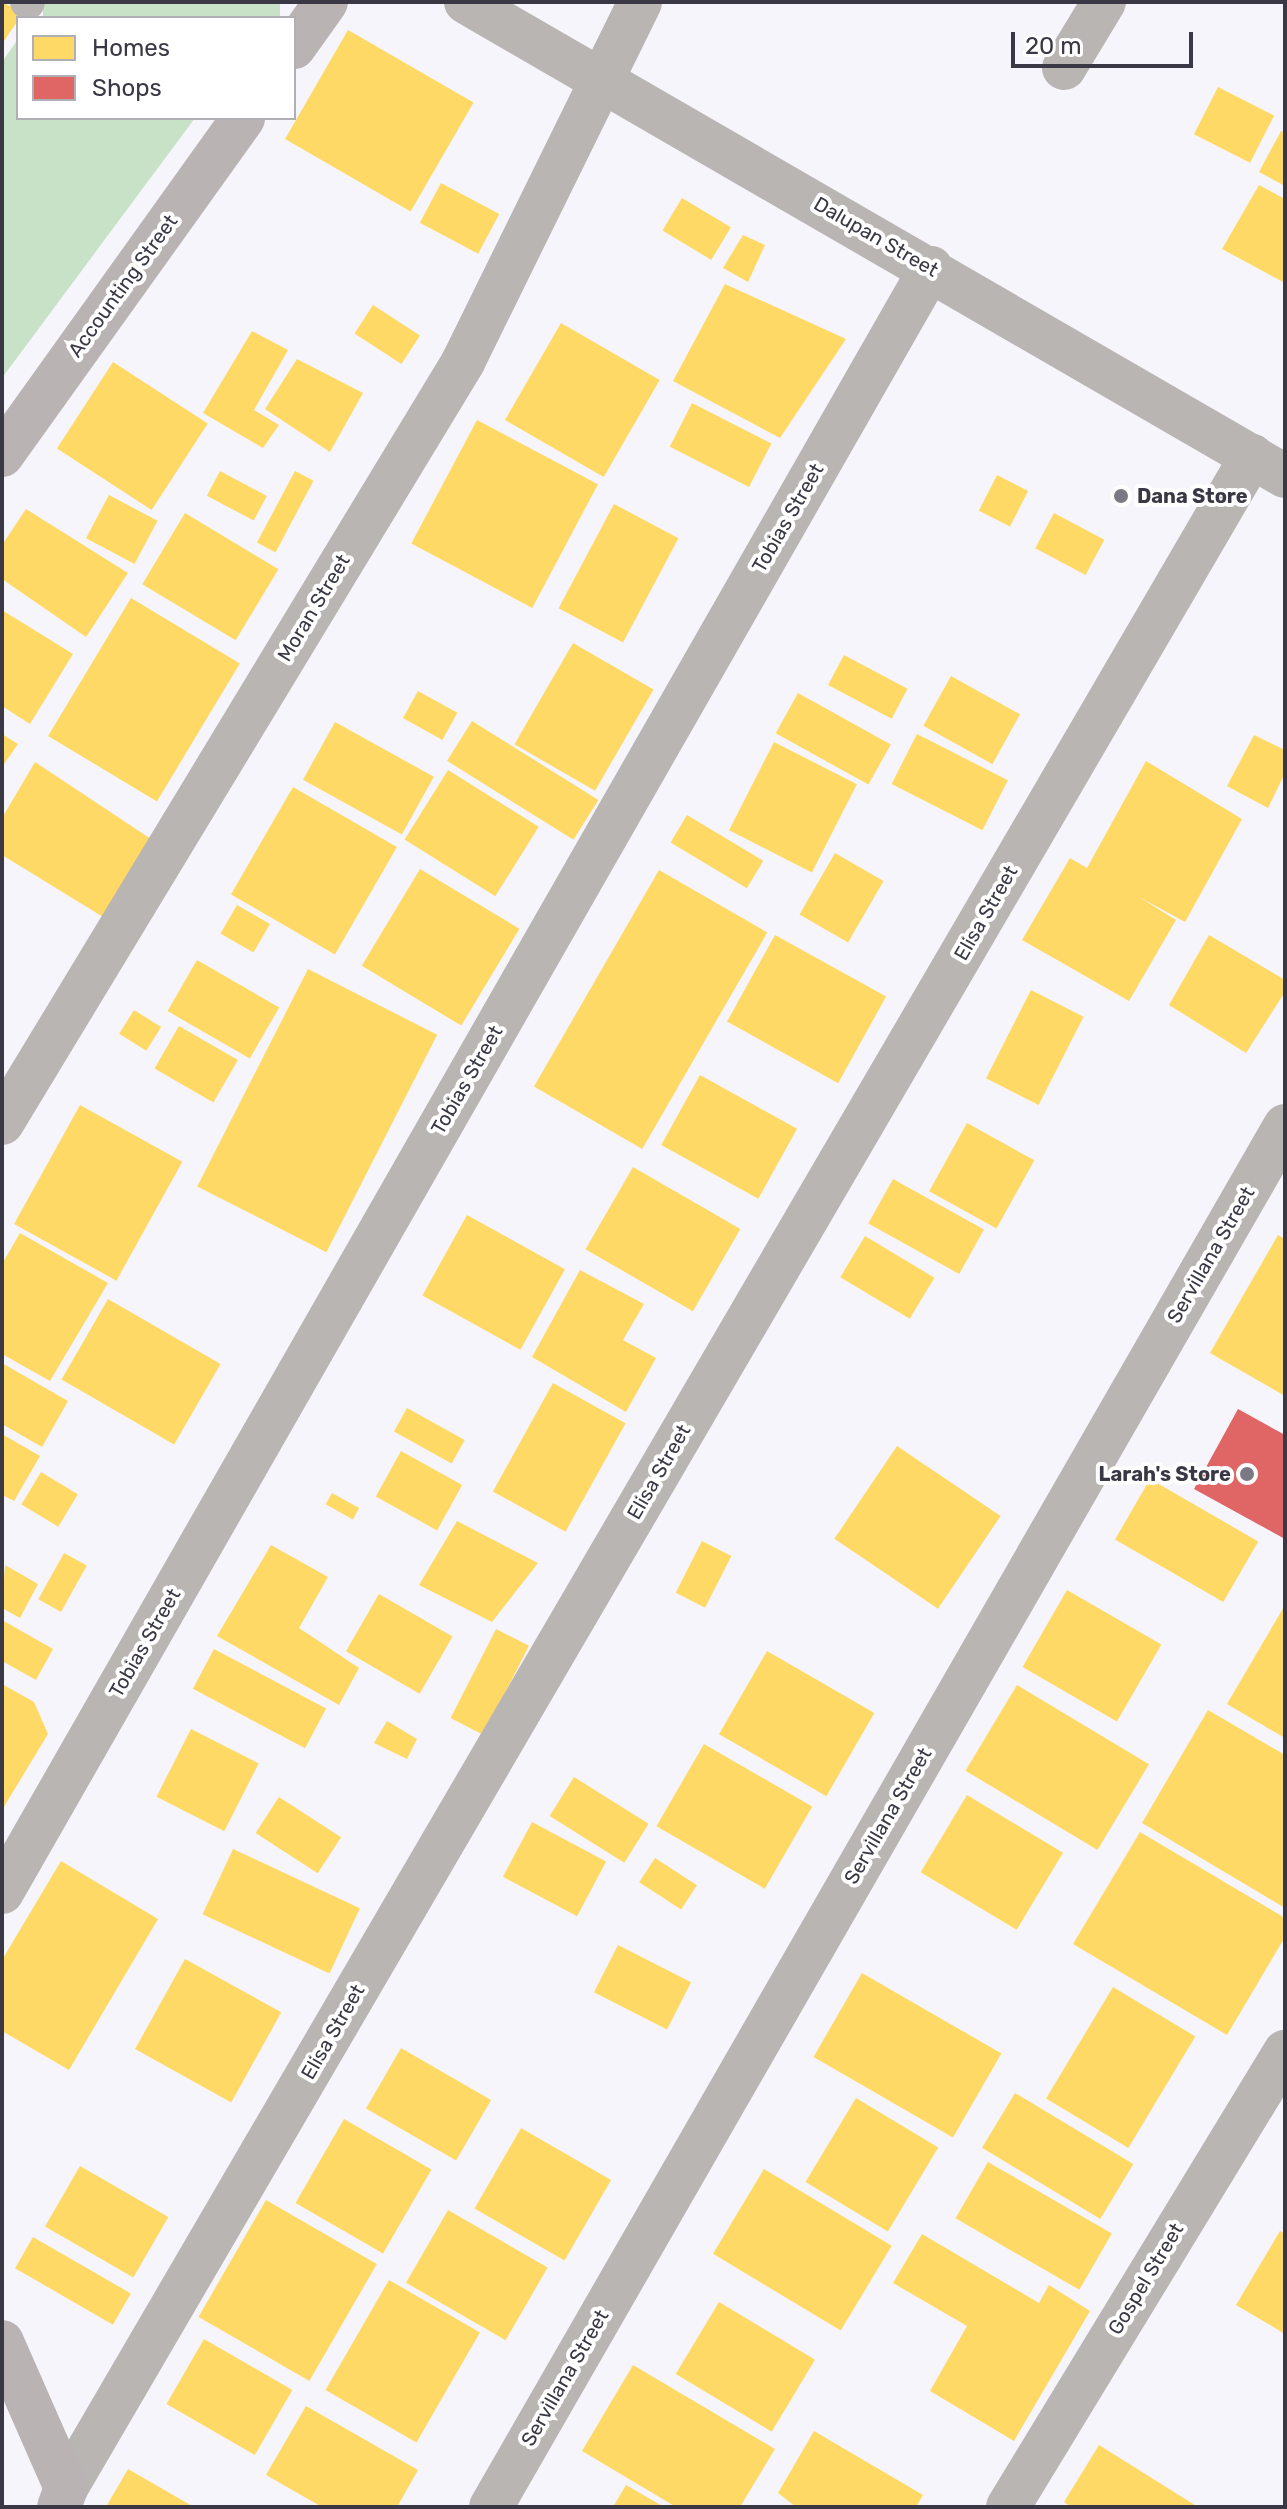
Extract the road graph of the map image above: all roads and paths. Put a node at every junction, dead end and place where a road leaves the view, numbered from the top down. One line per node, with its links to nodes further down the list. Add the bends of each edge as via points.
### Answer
1 (326, 2): 5 (street)
2 (466, 2): 7 (street, Dalupan Street)
3 (640, 2): 7 (street, Moran Street)
4 (1104, 2): 6 (street)
5 (296, 44)
6 (1064, 68)
7 (600, 80): 9 (street, Dalupan Street); 12 (street, Moran Street, via 463,362)
8 (242, 120): 10 (street, Accounting Street)
9 (931, 268): 11 (street, Dalupan Street); 14 (street, Tobias Street)
10 (2, 455)
11 (1269, 466): 17 (street, Elisa Street)
12 (2, 1123)
13 (1285, 1126): 18 (street, Servillana Street)
14 (2, 1892)
15 (1285, 2052): 19 (street, Gospel Street)
16 (2, 2342): 17 (street)
17 (63, 2498)
18 (491, 2507)
19 (1008, 2507)

